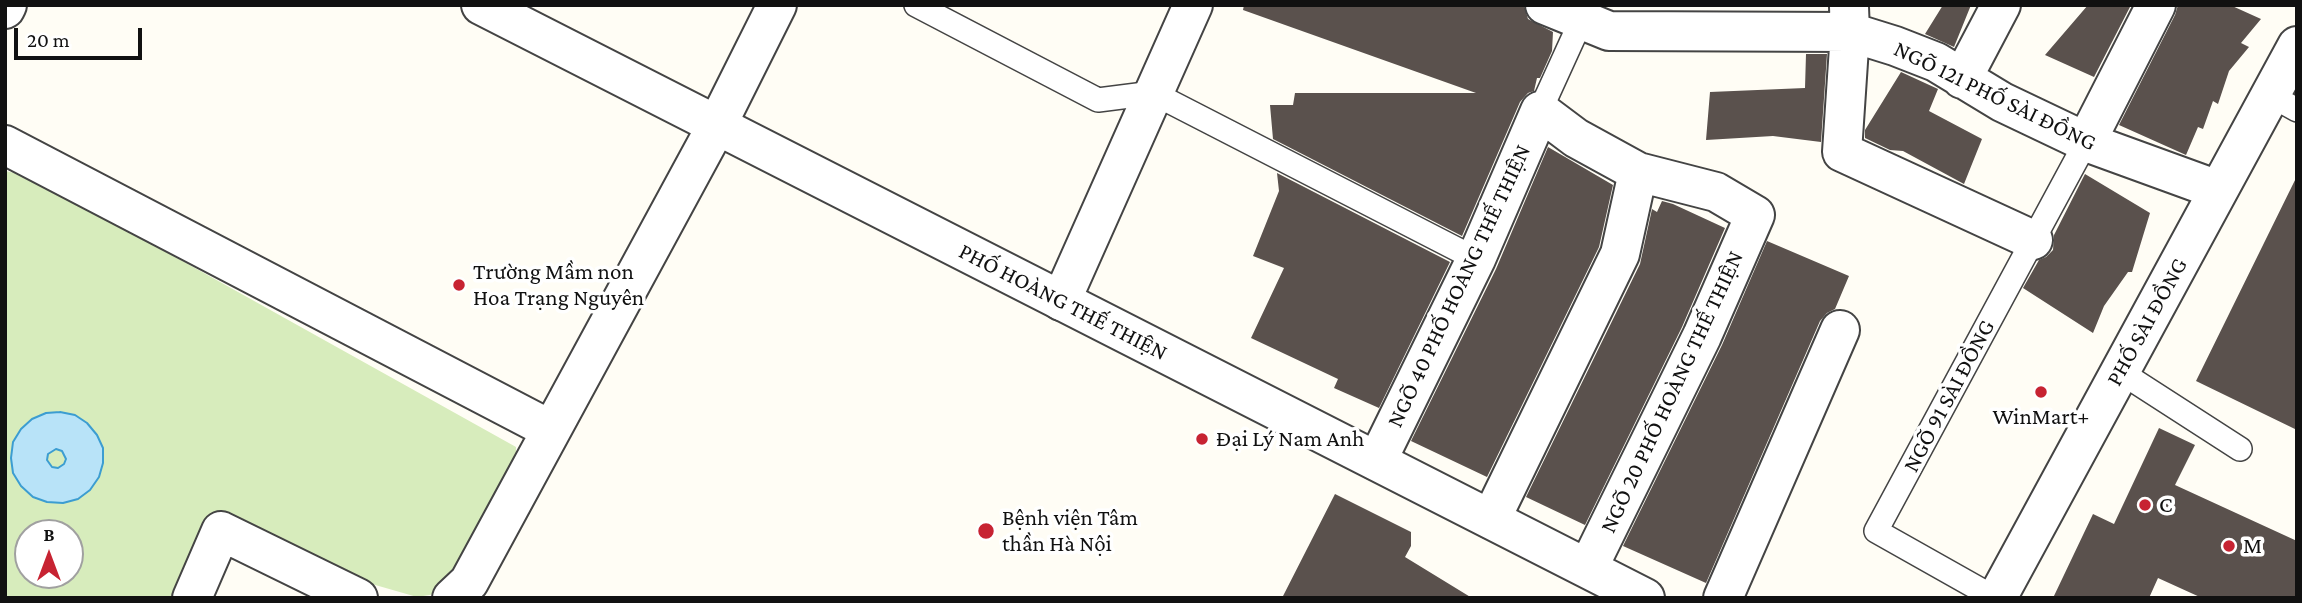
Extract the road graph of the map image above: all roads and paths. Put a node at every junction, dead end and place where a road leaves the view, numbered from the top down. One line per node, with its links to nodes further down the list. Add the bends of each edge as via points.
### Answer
1 (481, 5): 15 (street, PHỐ HOÀNG THẾ THIỆN)
2 (776, 5): 15 (street)
3 (916, 5): 12 (lane, via 1098,100)
4 (1193, 5): 12 (street)
5 (1545, 5): 9 (street, NGÕ 121 PHỐ SÀI ĐỒNG)
6 (2001, 5): 11 (street)
7 (2156, 5): 16 (street)
8 (1849, 19): 9 (street, NGÕ 121 PHỐ SÀI ĐỒNG, via 1609,31); 11 (street, NGÕ 121 PHỐ SÀI ĐỒNG); 20 (street, via 1842,152)
9 (1581, 21): 14 (lane)
10 (2297, 46): 13 (street, PHỐ SÀI ĐỒNG)
11 (1962, 79): 16 (street, NGÕ 121 PHỐ SÀI ĐỒNG)
12 (1153, 93): 21 (lane); 22 (street)
13 (2283, 102): 19 (street, PHỐ SÀI ĐỒNG)
14 (1541, 111): 18 (street, via 1576,138); 21 (street, NGÕ 40 PHỐ HOÀNG THẾ THIỆN)
15 (717, 125): 22 (street, PHỐ HOÀNG THẾ THIỆN); 25 (street)
16 (2086, 142): 19 (street, NGÕ 121 PHỐ SÀI ĐỒNG); 20 (lane, NGÕ 91 SÀI ĐỒNG)
17 (5, 145): 25 (street)
18 (1638, 172): 28 (street, via 1620,254); 29 (street, NGÕ 20 PHỐ HOÀNG THẾ THIỆN, via 1716,192 1755,215 1702,336)
19 (2218, 190): 24 (street, PHỐ SÀI ĐỒNG)
20 (2033, 240): 35 (lane, NGÕ 91 SÀI ĐỒNG, via 1876,531)
21 (1476, 259): 27 (street, NGÕ 40 PHỐ HOÀNG THẾ THIỆN)
22 (1061, 301): 27 (street, PHỐ HOÀNG THẾ THIỆN)
23 (1840, 330): 34 (street)
24 (2119, 371): 26 (lane); 35 (street, PHỐ SÀI ĐỒNG)
25 (551, 430): 32 (street, via 469,582)
26 (2240, 449)
27 (1377, 461): 28 (street, PHỐ HOÀNG THẾ THIỆN)
28 (1491, 519): 29 (street, PHỐ HOÀNG THẾ THIỆN)
29 (1588, 568): 33 (street, PHỐ HOÀNG THẾ THIỆN)
30 (192, 598): 31 (street, via 221,531)
31 (358, 598)
32 (452, 598)
33 (1645, 598)
34 (1723, 598)
35 (1996, 598)

